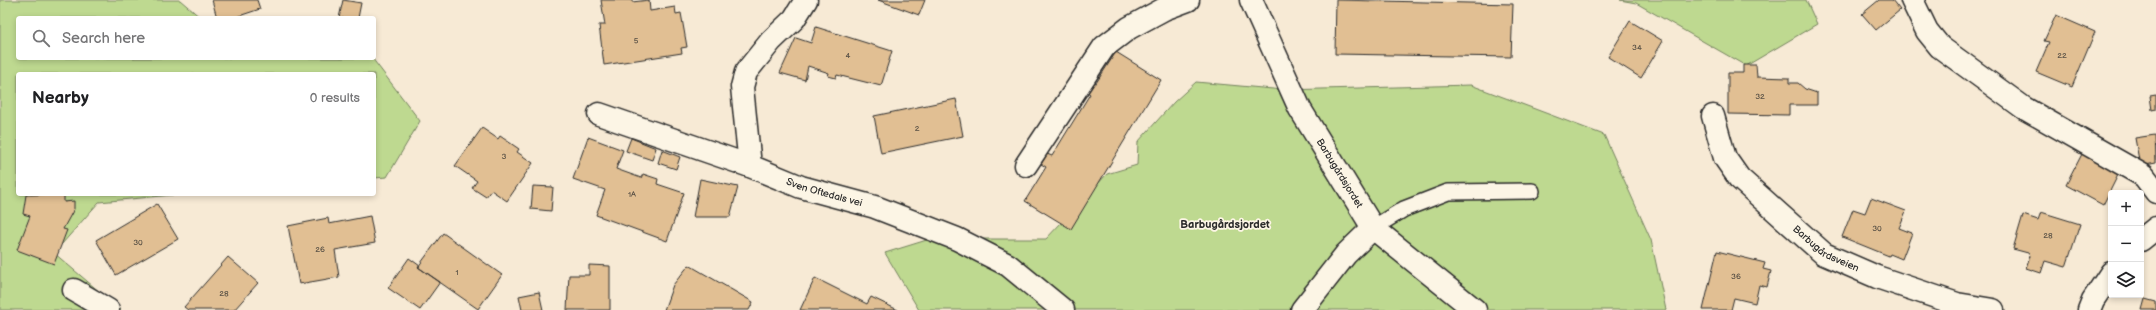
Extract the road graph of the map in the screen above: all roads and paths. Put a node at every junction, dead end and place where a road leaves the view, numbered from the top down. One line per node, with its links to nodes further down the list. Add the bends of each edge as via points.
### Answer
1 (806, 0): 8 (street, via 794,19 746,72 742,87)
2 (1188, 0): 7 (street, via 1164,9 1129,28 1104,47)
3 (1250, 0): 11 (street, Barbugårdsjordet, via 1300,109)
4 (1912, 0): 10 (street, via 1927,31 1940,47 2024,108 2144,176)
5 (599, 114): 8 (street, Sven Oftedals vei)
6 (1713, 116): 20 (street, Barbugårdsveien, via 1725,158 1739,178 1824,254 1877,277 1957,304)
7 (1026, 165)
8 (750, 166): 17 (street, Sven Oftedals vei, via 801,187 875,207 957,239 1008,265)
9 (1532, 190): 11 (lane, via 1448,192 1404,210)
10 (2156, 192)
11 (1373, 228): 18 (street, via 1346,254); 19 (street, Barbugårdsjordet)
12 (2156, 228): 13 (street)
13 (2144, 238)
14 (2108, 278): 21 (street)
15 (74, 290): 16 (street)
16 (108, 310)
17 (1063, 310)
18 (1302, 310)
19 (1475, 310)
20 (1993, 310)
21 (2089, 310)

